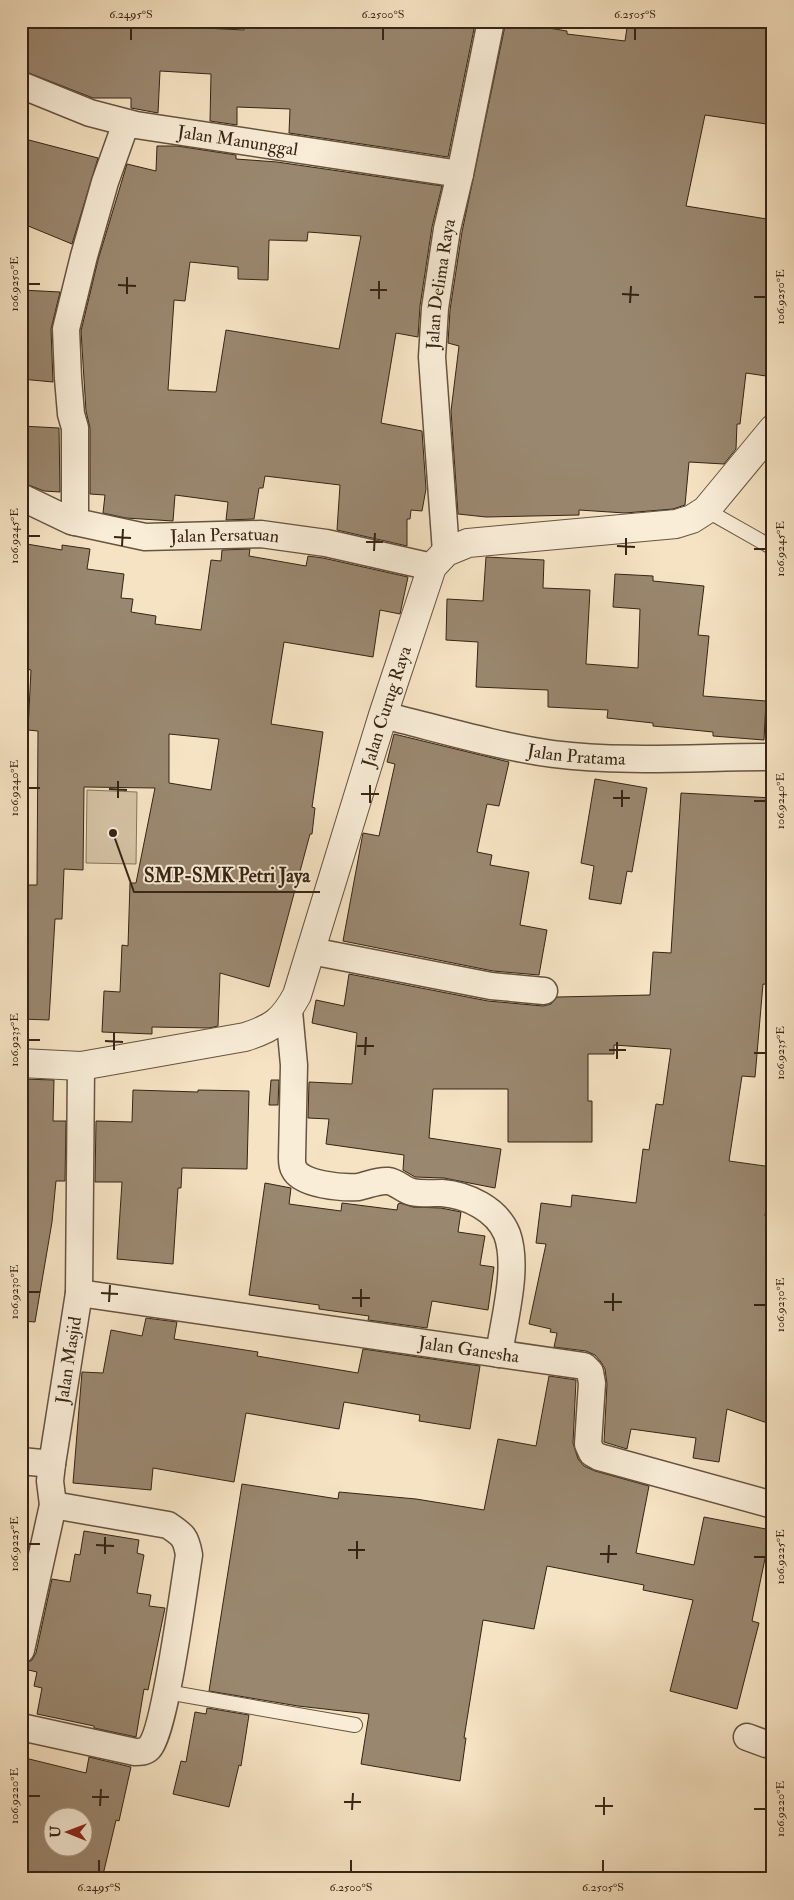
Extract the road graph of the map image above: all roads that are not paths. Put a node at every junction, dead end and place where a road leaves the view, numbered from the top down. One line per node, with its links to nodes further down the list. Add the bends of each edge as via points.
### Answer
1 (490, 21): 4 (street, Jalan Delima Raya)
2 (21, 85): 3 (street, Jalan Manunggal, via 90,113)
3 (126, 123): 4 (street, Jalan Manunggal); 8 (street, via 105,182 66,329 71,414 75,428)
4 (460, 174): 10 (street, Jalan Delima Raya, via 440,269 432,357)
5 (773, 429): 7 (street)
6 (21, 497): 8 (street, Jalan Persatuan)
7 (706, 510): 9 (lane); 10 (street, via 676,524 468,543)
8 (75, 522): 10 (street, Jalan Persatuan, via 145,537 261,534)
9 (773, 548)
10 (439, 559): 11 (street, Jalan Curug Raya)
11 (383, 715): 12 (street, Jalan Pratama, via 520,749 554,754 626,758); 13 (street, Jalan Curug Raya)
12 (773, 756)
13 (311, 951): 14 (street, via 490,986); 15 (street, Jalan Curug Raya)
14 (544, 990)
15 (289, 1011): 17 (street, Jalan Curug Raya, via 263,1031 245,1037); 19 (street, via 294,1065 294,1169 303,1178 330,1185 360,1186 386,1181 408,1191 444,1193 489,1210 504,1228 512,1257)
16 (21, 1063): 17 (street, Jalan Curug Raya)
17 (81, 1066): 18 (street, Jalan Masjid)
18 (79, 1293): 19 (street, Jalan Ganesha); 21 (street, Jalan Masjid)
19 (499, 1354): 23 (street, Jalan Ganesha, via 584,1366 590,1372 588,1444 599,1457)
20 (21, 1461): 21 (street)
21 (52, 1464): 22 (street, Jalan Masjid)
22 (53, 1505): 24 (street, Jalan Masjid); 25 (street, via 168,1525 187,1541 189,1555)
23 (773, 1505)
24 (21, 1650)
25 (167, 1692): 26 (lane); 27 (street, via 154,1740 143,1752)
26 (355, 1725)
27 (21, 1727)
28 (747, 1737): 29 (street, via 766,1744)
29 (773, 1742)

